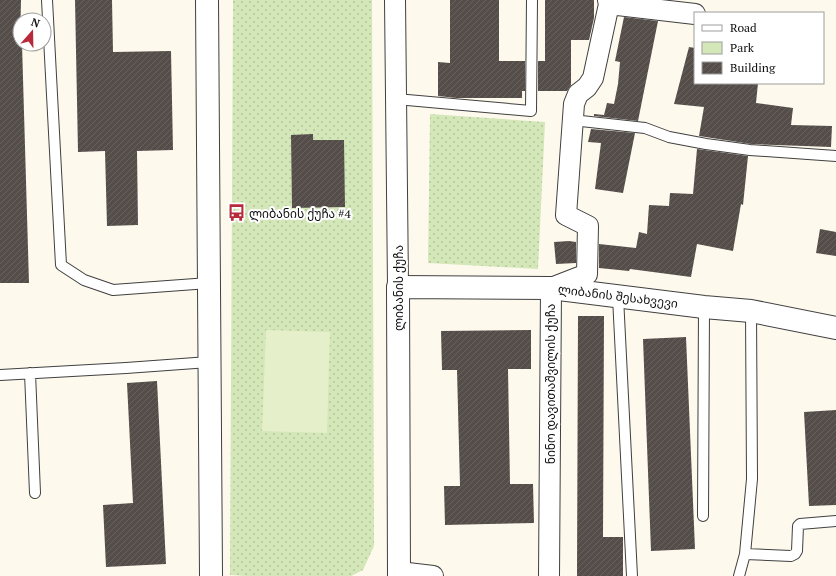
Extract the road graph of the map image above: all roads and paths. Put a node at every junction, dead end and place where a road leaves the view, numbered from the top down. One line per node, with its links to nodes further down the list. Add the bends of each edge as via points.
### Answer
1 (48, 0): 12 (lane, via 61,265 84,280 113,290)
2 (207, 0): 12 (street)
3 (395, 0): 9 (street, ლიბანის ქუჩა)
4 (532, 0): 9 (lane, via 531,111)
5 (702, 0): 7 (street)
6 (608, 2): 8 (street); 10 (street, ნინო დავითაშვილის ქუჩა, via 593,78 578,94)
7 (700, 12)
8 (694, 14)
9 (396, 99): 13 (street, ლიბანის ქუჩა)
10 (572, 120): 11 (lane, via 645,128 669,137 713,145); 14 (street, ნინო დავითაშვილის ქუჩა, via 566,215 588,226 587,274)
11 (836, 156)
12 (208, 283): 19 (street)
13 (398, 287): 14 (street, ლიბანის შესახვევი); 26 (street, ლიბანის ქუჩა)
14 (550, 288): 15 (street, ლიბანის შესახვევი); 29 (street, ნინო დავითაშვილის ქუჩა)
15 (618, 296): 16 (street, ლიბანის შესახვევი); 30 (lane)
16 (704, 307): 17 (street, ლიბანის შესახვევი); 23 (lane)
17 (751, 311): 18 (street, ლიბანის შესახვევი); 25 (lane, via 752,479)
18 (836, 328)
19 (209, 362): 20 (lane); 27 (street)
20 (30, 373): 21 (lane); 22 (lane)
21 (0, 375)
22 (35, 493)
23 (703, 516)
24 (836, 521): 25 (lane, via 800,524 797,551 791,556)
25 (745, 554): 31 (lane)
26 (399, 574): 28 (street)
27 (211, 576)
28 (433, 576)
29 (549, 576)
30 (632, 576)
31 (739, 576)

